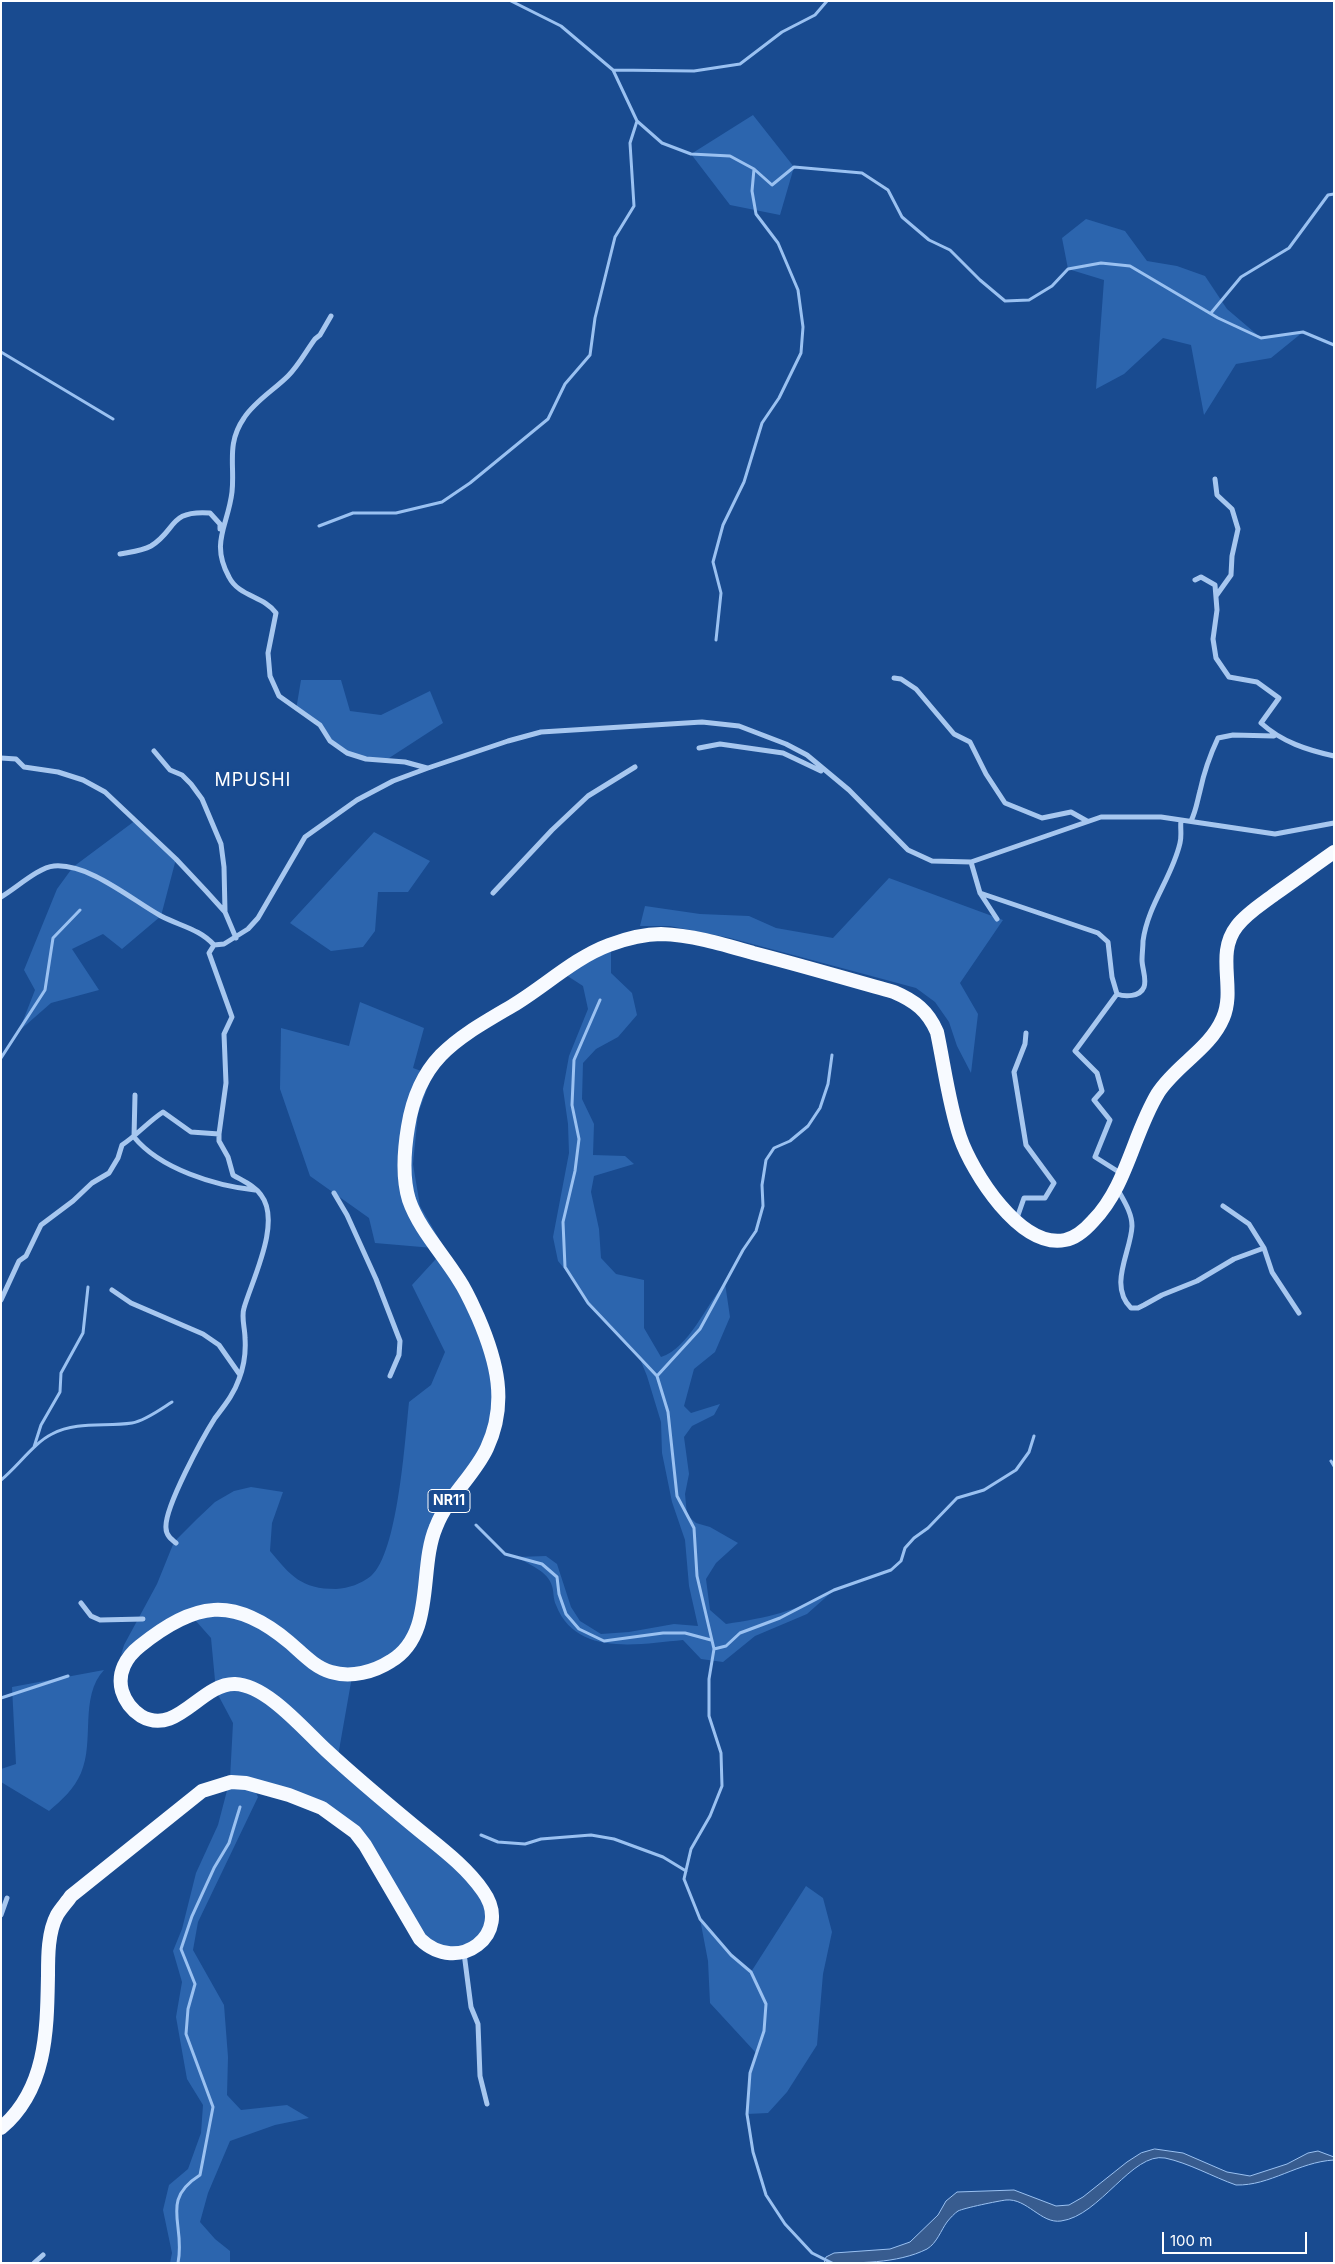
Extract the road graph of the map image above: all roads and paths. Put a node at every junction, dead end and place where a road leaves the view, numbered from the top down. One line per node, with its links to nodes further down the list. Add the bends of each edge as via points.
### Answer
1 (331, 316): 3 (street, via 293,371 240,424 233,450 232,492)
2 (1215, 479): 6 (street, via 1217,495 1232,509 1238,529 1231,576)
3 (220, 534): 4 (street, via 220,524 210,513 185,514 151,546); 14 (street, via 221,557 229,578 242,592 270,604 276,613 268,653 270,676 279,696 320,725 330,741 347,753)
4 (120, 554)
5 (1195, 580): 6 (street, via 1201,577 1214,585)
6 (1216, 596): 8 (street, via 1213,639 1216,658 1229,677 1257,682 1279,698 1261,723)
7 (894, 678): 17 (street, via 916,689 954,734 970,742 1005,802 1042,818 1071,812)
8 (1275, 736): 11 (street); 18 (street, via 1218,738 1210,755)
9 (699, 748): 15 (street, via 720,744 783,753)
10 (154, 752): 25 (street, via 170,770 182,775 202,799 221,844)
11 (1334, 756)
12 (1, 758): 25 (street, via 16,759 24,767 83,780 105,792 176,858)
13 (635, 767): 22 (street, via 588,796)
14 (428, 768): 15 (street, via 541,732 702,722 738,726 786,744 807,755); 27 (street, via 393,781 357,800 305,837 258,918)
15 (829, 775): 21 (street, via 849,790 908,850 932,861)
16 (1181, 820): 17 (street, via 1134,816 1101,817); 18 (street); 29 (street, via 1180,842 1146,925 1142,959 1145,986 1142,992 1133,995)
17 (1088, 821): 21 (street)
18 (1192, 821): 19 (street, via 1276,834)
19 (1334, 822)
20 (1334, 852): 34 (highway, NR11, via 1236,926 1226,955 1228,988 1223,1019 1159,1092)
21 (971, 862): 23 (street)
22 (493, 893)
23 (980, 893): 26 (street); 29 (street, via 1105,938)
24 (1, 897): 28 (street, via 38,872 53,866 73,867 112,885 161,916 205,935)
25 (225, 912): 27 (street)
26 (998, 918)
27 (236, 938): 28 (street)
28 (214, 945): 32 (street, via 209,953 232,1017 224,1034 226,1083)
29 (1117, 994): 34 (street, via 1075,1051 1097,1073 1102,1091 1094,1100 1110,1120 1095,1157)
30 (1026, 1033): 39 (street, via 1014,1072 1026,1145 1054,1183 1045,1198 1024,1198)
31 (135, 1095): 33 (street)
32 (219, 1134): 33 (street, via 191,1132 163,1112 150,1120); 36 (street, via 233,1176)
33 (134, 1138): 36 (street, via 149,1152 178,1168 231,1187); 42 (street, via 122,1145 109,1173 41,1225)
34 (1123, 1174): 35 (highway, NR11)
35 (1117, 1188): 39 (highway, NR11, via 1094,1220 1071,1238 1047,1240); 40 (street, via 1128,1208 1132,1225 1121,1282 1124,1298 1131,1308 1144,1306 1197,1281 1234,1258)
36 (256, 1190): 44 (street, via 266,1202 268,1219 258,1270 243,1309 245,1339)
37 (334, 1193): 45 (street, via 376,1279 400,1341 399,1355)
38 (1223, 1206): 40 (street, via 1249,1224)
39 (1016, 1221): 51 (highway, NR11, via 975,1172 960,1135 937,1032 925,1010 894,992 699,938 658,934 607,945 455,1042 424,1075 413,1101 407,1134 408,1195 428,1235 468,1296 494,1358 499,1393 496,1427 486,1451 447,1504 431,1540 421,1613 414,1636 407,1648 390,1662 364,1673 346,1675 331,1672 308,1660 280,1635 246,1614 214,1609 184,1618 138,1647 124,1664 121,1682 128,1703 150,1720 167,1720 234,1684 251,1688 277,1704 341,1764 448,1854 483,1890 491,1905 491,1924 480,1943)
40 (1264, 1248): 43 (street, via 1272,1272)
41 (112, 1290): 44 (street, via 130,1303 203,1334 219,1345)
42 (1, 1300)
43 (1300, 1313)
44 (240, 1375): 46 (street, via 187,1470 166,1518 166,1530)
45 (390, 1376)
46 (176, 1543)
47 (81, 1603): 48 (street, via 90,1616 100,1620)
48 (143, 1619)
49 (7, 1898): 50 (street)
50 (1, 1915)
51 (464, 1952): 52 (street, via 471,2007 478,2024 480,2076); 53 (highway, via 444,1954 425,1945 365,1845 335,1816 310,1803 246,1782 212,1787 188,1801 71,1896 57,1916 48,1955 46,2029 36,2078 23,2103)
52 (487, 2104)
53 (1, 2128)
54 (43, 2255): 55 (street)
55 (34, 2263)

